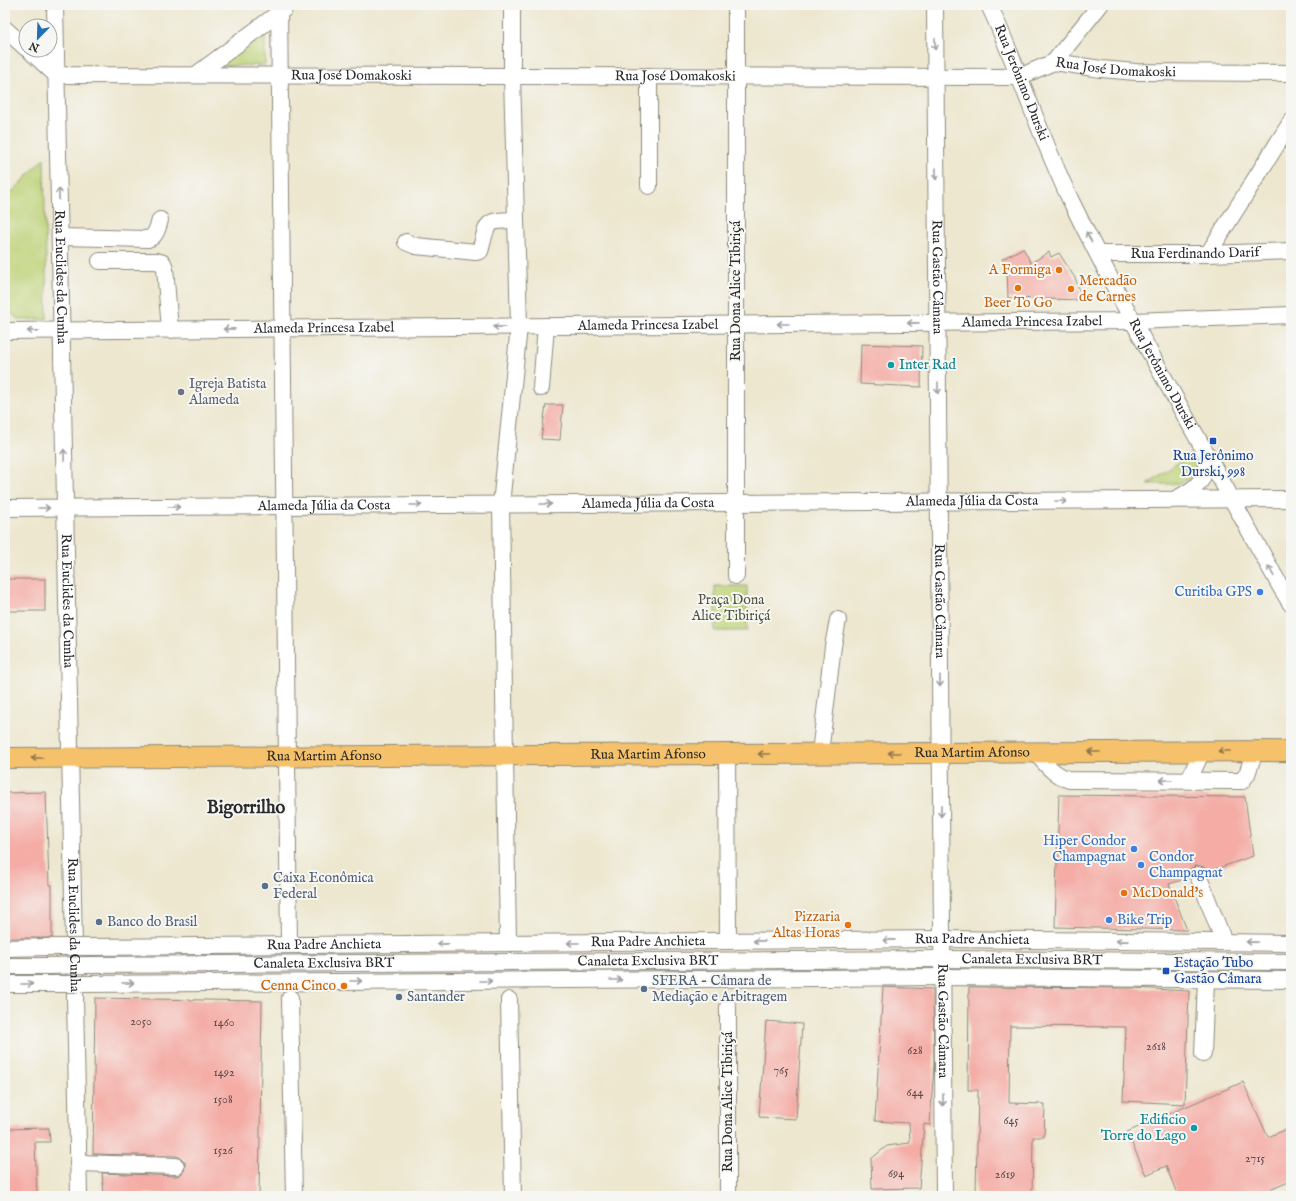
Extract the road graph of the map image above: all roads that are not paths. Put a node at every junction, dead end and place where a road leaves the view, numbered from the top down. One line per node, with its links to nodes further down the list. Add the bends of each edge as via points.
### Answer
1 (55, 5): 13 (street, Rua Euclides da Cunha)
2 (512, 5): 16 (street)
3 (736, 5): 18 (street, Rua Dona Alice Tibiriçá)
4 (935, 5): 19 (street, Rua Gastão Câmara, one-way to 19)
5 (989, 5): 20 (street, Rua Jerônimo Durski)
6 (1100, 5): 11 (street)
7 (282, 8): 14 (street); 15 (street)
8 (5, 29): 9 (street)
9 (18, 41)
10 (38, 58): 13 (street)
11 (1054, 62): 12 (street, Rua José Domakoski, via 1136,72); 20 (street, Rua José Domakoski)
12 (1291, 73)
13 (56, 74): 14 (street, Rua José Domakoski); 25 (street, Rua Euclides da Cunha, one-way to 13)
14 (196, 75): 15 (street, Rua José Domakoski)
15 (279, 75): 16 (street, Rua José Domakoski); 37 (street)
16 (512, 76): 17 (street, Rua José Domakoski); 24 (street)
17 (649, 76): 18 (street, Rua José Domakoski); 22 (street)
18 (736, 76): 19 (street, Rua José Domakoski); 34 (street, Rua Dona Alice Tibiriçá)
19 (935, 77): 20 (street, Rua José Domakoski); 33 (street, Rua Gastão Câmara, one-way to 33)
20 (1019, 77): 28 (street, Rua Jerônimo Durski, one-way to 20, via 1060,180)
21 (1291, 122): 29 (street)
22 (649, 186)
23 (160, 220): 25 (street, via 153,238 148,239)
24 (516, 220): 26 (street, via 497,220 489,224 480,251 476,252 416,246); 35 (street)
25 (60, 237): 40 (street, Rua Euclides da Cunha)
26 (406, 242)
27 (1291, 251): 29 (street, Rua Ferdinando Darif)
28 (1098, 254): 29 (street, Rua Ferdinando Darif); 32 (street, Rua Jerônimo Durski)
29 (1208, 254)
30 (100, 261): 38 (street, via 163,263)
31 (1291, 314): 32 (street, Alameda Princesa Izabel)
32 (1134, 321): 33 (street, Alameda Princesa Izabel); 42 (street, Rua Jerônimo Durski)
33 (937, 323): 34 (street, Alameda Princesa Izabel, one-way to 34); 46 (street, Rua Gastão Câmara, one-way to 46)
34 (736, 324): 36 (street, Alameda Princesa Izabel); 47 (street, Rua Dona Alice Tibiriçá)
35 (519, 326): 36 (street, Alameda Princesa Izabel); 37 (street, Alameda Princesa Izabel, one-way to 37); 48 (street)
36 (546, 326): 41 (street)
37 (282, 329): 38 (street, Alameda Princesa Izabel, one-way to 38); 49 (street)
38 (170, 330): 40 (street, Alameda Princesa Izabel)
39 (5, 331): 40 (street, Alameda Princesa Izabel, one-way to 39)
40 (61, 331): 51 (street, Rua Euclides da Cunha, one-way to 40)
41 (541, 388)
42 (1208, 456): 43 (street, Rua Jerônimo Durski); 45 (street, via 1207,468 1201,481)
43 (1233, 499): 44 (street, Alameda Júlia da Costa); 45 (street, Alameda Júlia da Costa); 53 (street, Rua Jerônimo Durski, one-way to 43)
44 (1291, 499)
45 (1175, 500): 46 (street, Alameda Júlia da Costa, one-way to 45)
46 (938, 502): 47 (street, Alameda Júlia da Costa); 60 (street, Rua Gastão Câmara, one-way to 60)
47 (736, 503): 48 (street, Alameda Júlia da Costa, one-way to 47); 52 (street, Rua Dona Alice Tibiriçá)
48 (501, 505): 49 (street, Alameda Júlia da Costa, one-way to 48); 62 (street)
49 (284, 506): 51 (street, Alameda Júlia da Costa, one-way to 49); 63 (street)
50 (5, 508): 51 (street, Alameda Júlia da Costa, one-way to 51)
51 (65, 508): 65 (street, Rua Euclides da Cunha)
52 (736, 576)
53 (1291, 604)
54 (838, 620): 59 (street)
55 (1202, 751): 56 (main road, Rua Martim Afonso, one-way to 55); 58 (main road, Rua Martim Afonso, one-way to 58); 66 (street)
56 (1255, 751): 57 (main road, Rua Martim Afonso); 66 (street, via 1242,781)
57 (1291, 751)
58 (1035, 752): 60 (main road, Rua Martim Afonso); 66 (street, one-way to 58, via 1070,780 1052,771)
59 (820, 753): 60 (main road, Rua Martim Afonso, one-way to 59); 61 (main road, Rua Martim Afonso, one-way to 61)
60 (940, 753): 68 (street, Rua Gastão Câmara, one-way to 68)
61 (727, 754): 62 (main road, Rua Martim Afonso); 69 (street)
62 (506, 755): 63 (main road, Rua Martim Afonso); 71 (street)
63 (287, 756): 65 (main road, Rua Martim Afonso); 73 (street)
64 (5, 758): 65 (main road, Rua Martim Afonso, one-way to 64)
65 (70, 758): 86 (street, Rua Euclides da Cunha)
66 (1189, 780)
67 (1198, 875): 70 (street)
68 (942, 939): 69 (street, Rua Padre Anchieta, one-way to 69); 70 (street, Rua Padre Anchieta, one-way to 68); 75 (street, Rua Gastão Câmara)
69 (728, 941): 71 (street, Rua Padre Anchieta, one-way to 71)
70 (1224, 942): 72 (street, Rua Padre Anchieta, one-way to 70)
71 (508, 943): 73 (street, Rua Padre Anchieta, one-way to 73)
72 (1291, 943)
73 (289, 945): 74 (street, Rua Padre Anchieta, bridge)
74 (5, 948)
75 (942, 959): 76 (street, Canaleta Exclusiva BRT); 77 (street, Canaleta Exclusiva BRT, bridge); 78 (street, Rua Gastão Câmara)
76 (1291, 962)
77 (5, 966)
78 (942, 977): 79 (street); 81 (street, one-way to 78, bridge); 92 (street, Rua Gastão Câmara, one-way to 92)
79 (1206, 980): 80 (street); 85 (street)
80 (1291, 980)
81 (5, 984)
82 (290, 998): 89 (street)
83 (509, 1000): 90 (street)
84 (728, 1007): 91 (street, Rua Dona Alice Tibiriçá)
85 (1203, 1054)
86 (78, 1163): 87 (street); 88 (street, Rua Euclides da Cunha)
87 (176, 1166)
88 (79, 1196)
89 (294, 1196)
90 (512, 1196)
91 (728, 1196)
92 (944, 1196)

